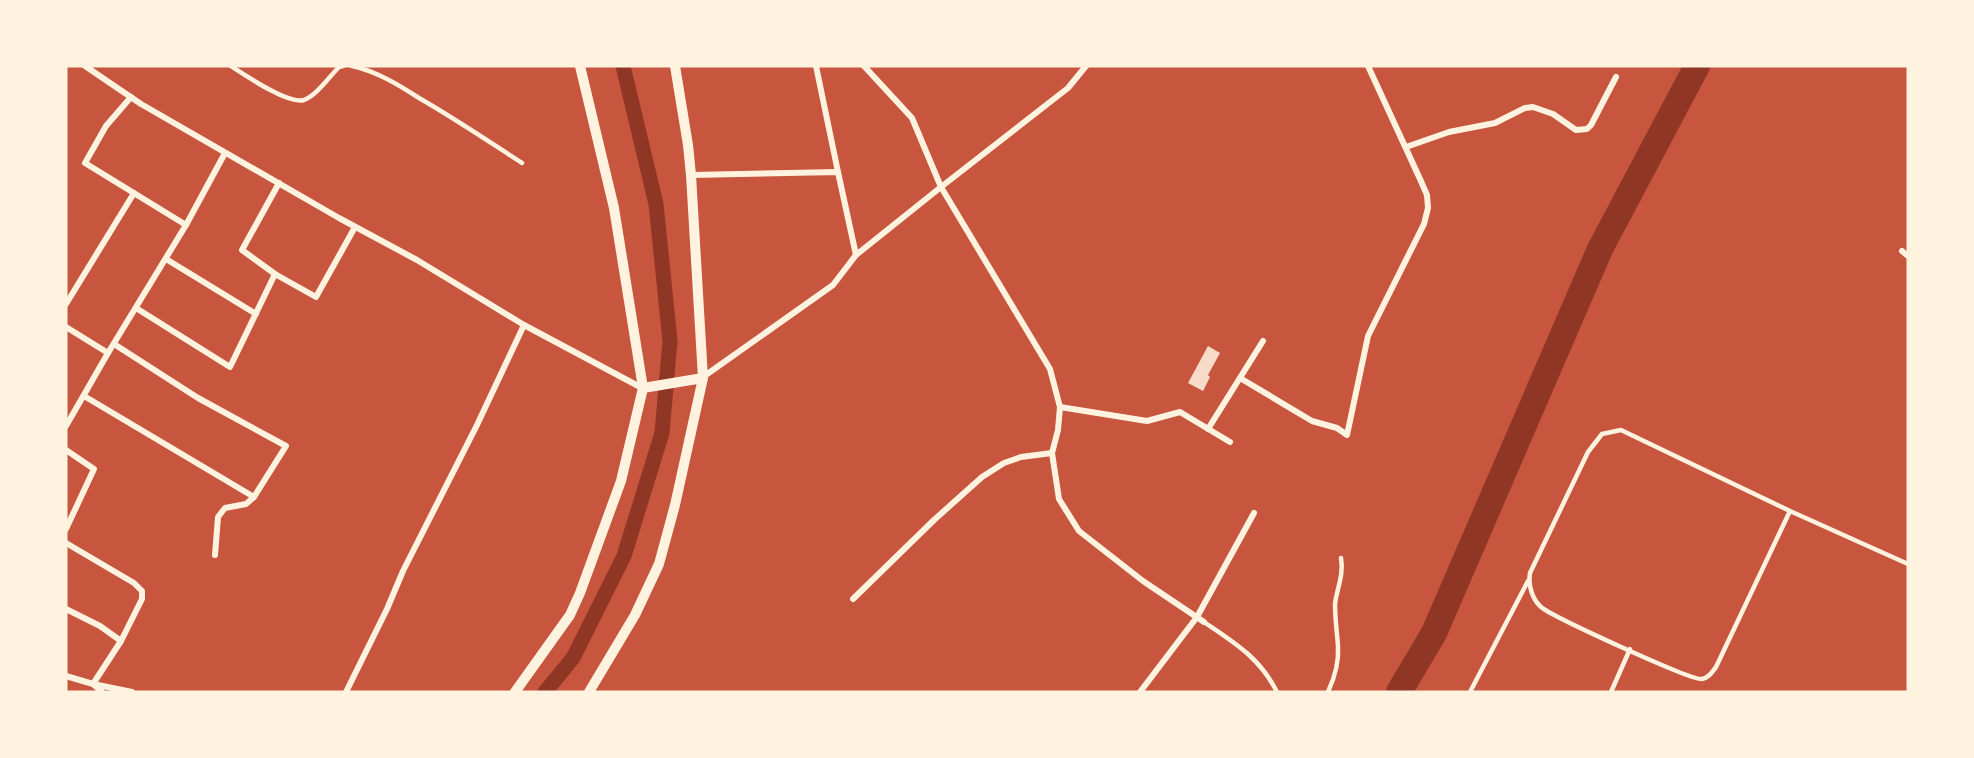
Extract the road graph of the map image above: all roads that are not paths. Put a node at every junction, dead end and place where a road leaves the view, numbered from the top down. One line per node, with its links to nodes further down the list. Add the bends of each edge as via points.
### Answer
1 (85, 66): 13 (street)
2 (231, 66): 3 (lane, via 259,85 294,100 312,95)
3 (343, 66)
4 (352, 66): 16 (lane, via 398,85)
5 (580, 66): 39 (street, via 614,208)
6 (675, 66): 18 (street)
7 (816, 66): 17 (street)
8 (864, 66): 20 (street, via 912,118)
9 (1086, 66): 11 (street)
10 (1368, 66): 14 (street)
11 (1080, 69): 20 (street, via 1068,88 1052,102)
12 (1616, 77): 14 (street, via 1587,129 1576,130 1553,114 1533,107 1495,123 1449,132)
13 (131, 97): 15 (street); 21 (street, via 106,126 85,163)
14 (1406, 147): 38 (street, via 1427,195 1428,208 1414,246 1368,336 1347,435 1312,421)
15 (225, 153): 19 (street); 22 (street)
16 (522, 163)
17 (838, 172): 18 (street); 25 (street)
18 (691, 175): 37 (street)
19 (279, 183): 23 (street); 28 (street, via 242,250)
20 (941, 187): 25 (street); 41 (street, via 1050,369)
21 (134, 193): 22 (street); 29 (street)
22 (186, 225): 27 (street)
23 (355, 227): 28 (street, via 316,297); 32 (street)
24 (1902, 251): 26 (street)
25 (856, 255): 37 (street, via 833,285)
26 (1908, 256)
27 (166, 259): 30 (street); 31 (street)
28 (275, 274): 31 (street)
29 (66, 304)
30 (136, 308): 31 (street, via 230,367); 35 (street)
31 (255, 314)
32 (524, 325): 39 (street); 66 (street)
33 (66, 327): 36 (street)
34 (1263, 341): 38 (street)
35 (114, 344): 36 (street); 47 (street, via 198,398 286,446)
36 (108, 353): 40 (street)
37 (703, 378): 39 (street); 68 (street, via 659,564)
38 (1240, 378): 43 (street)
39 (643, 388): 67 (street, via 621,481 580,593 570,615)
40 (84, 396): 42 (street); 47 (street)
41 (1060, 407): 43 (street, via 1147,421 1180,412); 46 (street)
42 (66, 426)
43 (1208, 429): 44 (street)
44 (1230, 442)
45 (66, 450): 50 (street, via 94,469)
46 (1052, 453): 56 (street, via 1021,457 982,477); 58 (street, via 1059,499 1079,531)
47 (254, 497): 52 (street, via 246,504 225,508 218,517)
48 (1790, 511): 54 (lane); 55 (lane, via 1630,433 1611,431 1602,434 1588,453); 61 (lane, via 1709,676 1696,679)
49 (1254, 513): 58 (street)
50 (66, 529)
51 (66, 543): 60 (street, via 135,583 142,591 142,599)
52 (215, 555)
53 (1341, 558): 71 (lane, via 1342,575 1335,608 1338,649)
54 (1908, 564)
55 (1528, 581): 61 (lane, via 1540,606); 72 (lane)
56 (853, 599)
57 (66, 609): 60 (street)
58 (1197, 617): 59 (street); 69 (street)
59 (1204, 622): 70 (lane, via 1244,649 1269,676)
60 (120, 641): 63 (street)
61 (1630, 650): 73 (lane)
62 (66, 676): 63 (street)
63 (93, 684): 64 (street); 65 (street)
64 (102, 692)
65 (132, 692)
66 (346, 692)
67 (515, 692)
68 (589, 692)
69 (1140, 692)
70 (1277, 692)
71 (1328, 692)
72 (1470, 692)
73 (1611, 692)

